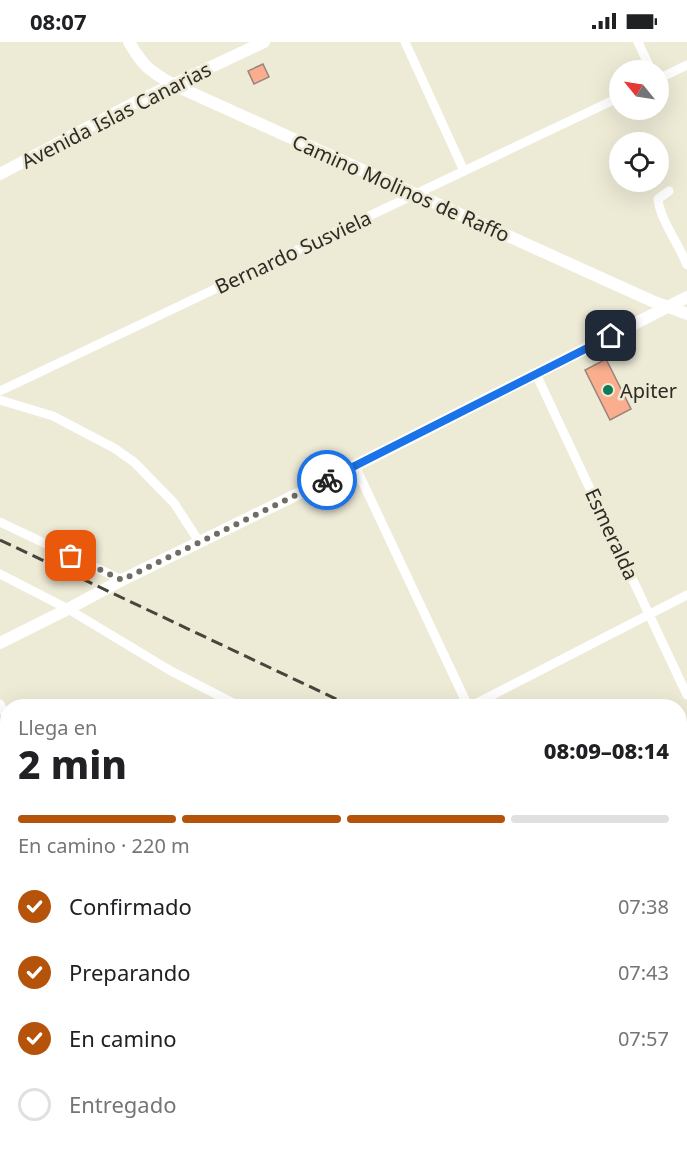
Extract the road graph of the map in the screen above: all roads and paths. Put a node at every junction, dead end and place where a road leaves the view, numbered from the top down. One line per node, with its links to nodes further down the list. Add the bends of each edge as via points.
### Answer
1 (129, 42): 8 (street, Camino Molinos de Raffo, via 151,72)
2 (264, 42): 8 (street, Avenida Islas Canarias)
3 (405, 42): 10 (street)
4 (638, 42): 5 (street)
5 (646, 60)
6 (687, 65): 7 (street)
7 (669, 74)
8 (174, 85): 11 (street, Avenida Islas Canarias); 13 (street, Camino Molinos de Raffo)
9 (609, 102): 10 (street, Bernardo Susviela)
10 (464, 171): 13 (street, Bernardo Susviela)
11 (0, 174)
12 (669, 192): 14 (street, via 658,199 658,204)
13 (415, 194): 16 (street, Camino Molinos de Raffo); 19 (street, Bernardo Susviela)
14 (687, 265)
15 (687, 297): 16 (street)
16 (666, 307): 17 (street, Camino Molinos de Raffo); 18 (street)
17 (687, 314)
18 (536, 374): 21 (street); 28 (street, Esmeralda)
19 (0, 392)
20 (0, 400): 23 (street, via 53,416 134,462 174,503)
21 (355, 466): 23 (street); 32 (street)
22 (0, 522): 25 (street)
23 (200, 543): 25 (street)
24 (0, 574): 27 (street)
25 (122, 580): 27 (street)
26 (687, 595): 28 (street)
27 (68, 609): 29 (street); 31 (street)
28 (650, 614): 30 (street, Esmeralda); 33 (street)
29 (0, 643)
30 (687, 695)
31 (225, 699)
32 (467, 699)
33 (484, 699)

